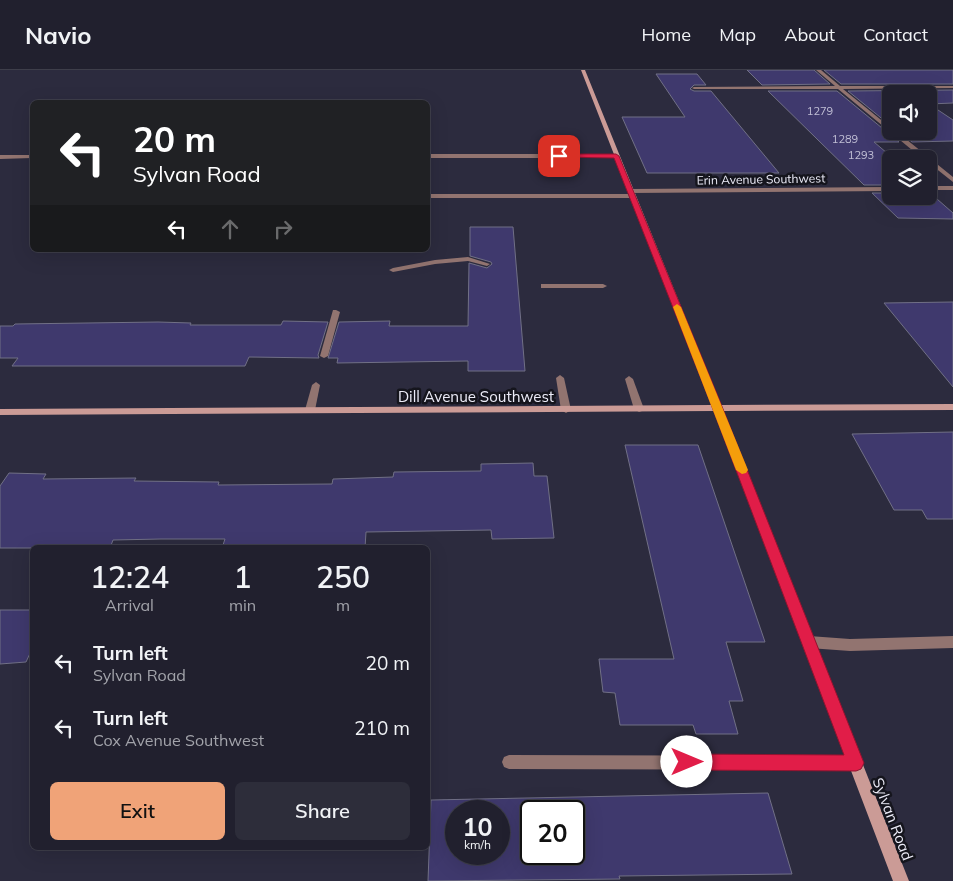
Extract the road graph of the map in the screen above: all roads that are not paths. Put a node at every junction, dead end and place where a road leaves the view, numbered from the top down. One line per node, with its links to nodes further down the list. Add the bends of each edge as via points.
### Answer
1 (582, 70): 10 (main road, Sylvan Road)
2 (818, 70): 3 (street)
3 (838, 87): 4 (street); 5 (street); 6 (street)
4 (953, 87)
5 (694, 88)
6 (882, 123)
7 (904, 140): 8 (street)
8 (916, 150)
9 (430, 156): 10 (street)
10 (616, 156): 18 (main road, Sylvan Road)
11 (0, 157): 12 (street)
12 (30, 157)
13 (937, 167): 14 (street)
14 (953, 180)
15 (937, 188): 16 (street)
16 (953, 188)
17 (882, 189): 18 (street, Erin Avenue Southwest)
18 (631, 194): 19 (street, Erin Avenue Southwest); 31 (main road, Sylvan Road)
19 (430, 196)
20 (487, 264): 21 (street, via 468,259)
21 (393, 270)
22 (544, 286): 23 (street)
23 (603, 286)
24 (336, 312): 25 (street)
25 (324, 356)
26 (560, 378): 33 (street)
27 (628, 379): 30 (street)
28 (316, 385): 32 (street)
29 (953, 407): 31 (main road, Dill Avenue Southwest)
30 (639, 409): 31 (main road, Dill Avenue Southwest); 33 (main road, Dill Avenue Southwest)
31 (718, 409): 35 (main road, Sylvan Road)
32 (310, 410): 33 (main road, Dill Avenue Southwest); 34 (main road, Dill Avenue Southwest)
33 (566, 410)
34 (0, 412)
35 (809, 642): 36 (street, via 850,645); 38 (main road, Sylvan Road)
36 (953, 642)
37 (509, 762): 38 (street)
38 (856, 763): 39 (main road, Sylvan Road)
39 (901, 881)

